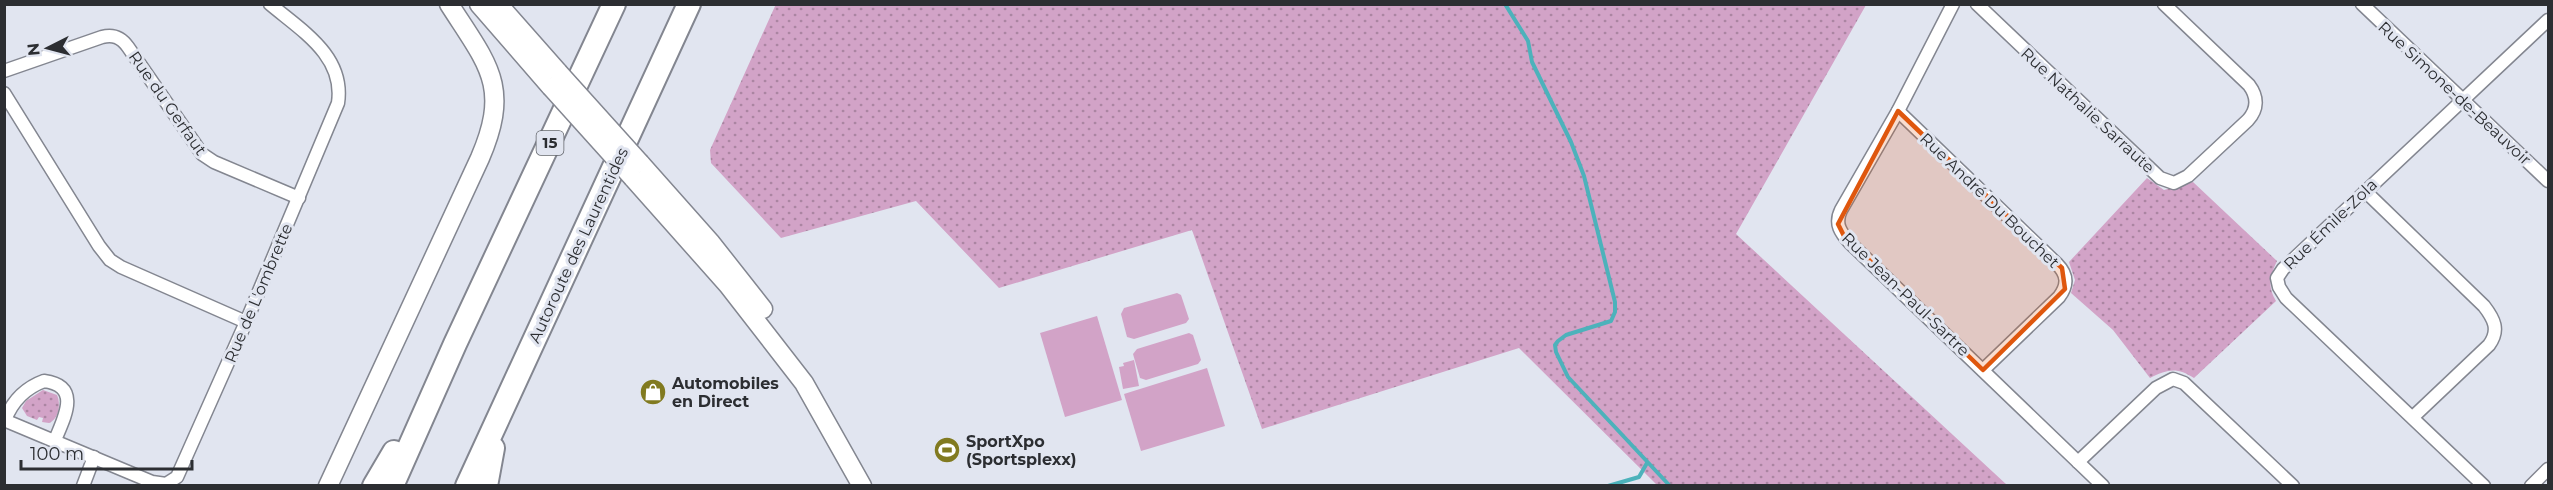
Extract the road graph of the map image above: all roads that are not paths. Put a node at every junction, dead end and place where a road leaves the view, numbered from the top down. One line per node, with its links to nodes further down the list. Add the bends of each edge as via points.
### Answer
1 (270, 4): 19 (street, Rue de L'ombrette, via 324,51 339,85 333,118)
2 (449, 4): 31 (main road, via 492,79 496,106 493,126)
3 (479, 4): 12 (main road)
4 (498, 4): 12 (main road)
5 (614, 4): 21 (highway, 15)
6 (689, 4): 23 (highway, Autoroute des Laurentides)
7 (1953, 4): 16 (street, Rue Jean-Paul-Sartre)
8 (1977, 4): 9 (street, Rue Nathalie Sarraute, via 2160,178 2174,183 2188,176 2248,120 2255,111 2256,100 2249,85)
9 (2164, 4)
10 (2362, 4): 15 (street, Rue Simone-de-Beauvoir)
11 (2548, 20): 15 (street, Rue Émile-Zola)
12 (534, 57): 36 (main road, bridge, via 637,171 711,243 755,298 788,346 804,383)
13 (4, 71): 19 (street, Rue du Gerfaut, via 109,35 120,38 202,154)
14 (4, 93): 20 (street, via 110,260)
15 (2463, 100): 17 (street, Rue Simone-de-Beauvoir); 18 (street, Rue Émile-Zola)
16 (1898, 111): 22 (street, Rue Jean-Paul-Sartre, via 1841,210 1839,227 1850,243); 22 (street, Rue André Du Bouchet, via 2065,274 2065,289 2060,297)
17 (2548, 181)
18 (2365, 191): 24 (street, via 2484,306 2495,326 2489,345); 24 (street, Rue Émile-Zola, via 2283,269 2277,281 2286,298)
19 (299, 198): 20 (street, Rue de L'ombrette)
20 (246, 322): 27 (street, Rue de L'ombrette, via 174,479 166,484 157,483)
21 (455, 344): 32 (highway); 33 (highway, 15)
22 (1983, 370): 28 (street, Rue Jean-Paul-Sartre)
23 (498, 417): 34 (highway, Autoroute des Laurentides); 35 (highway)
24 (2413, 417): 39 (street, Rue Émile-Zola)
25 (4, 420): 26 (street, Rue de L'ombrette); 26 (street, Rue de L'ombrette, via 15,400 33,387 44,381 56,385 66,394 68,404)
26 (55, 440): 27 (street, Rue de L'ombrette)
27 (94, 457): 30 (street)
28 (2078, 462): 37 (street, Rue Jean-Paul-Sartre); 38 (street, via 2156,388 2173,379 2184,383)
29 (2548, 469): 40 (street)
30 (83, 486)
31 (328, 486)
32 (374, 486)
33 (392, 486)
34 (466, 486)
35 (486, 486)
36 (862, 486)
37 (2103, 486)
38 (2293, 486)
39 (2484, 486)
40 (2531, 486)

